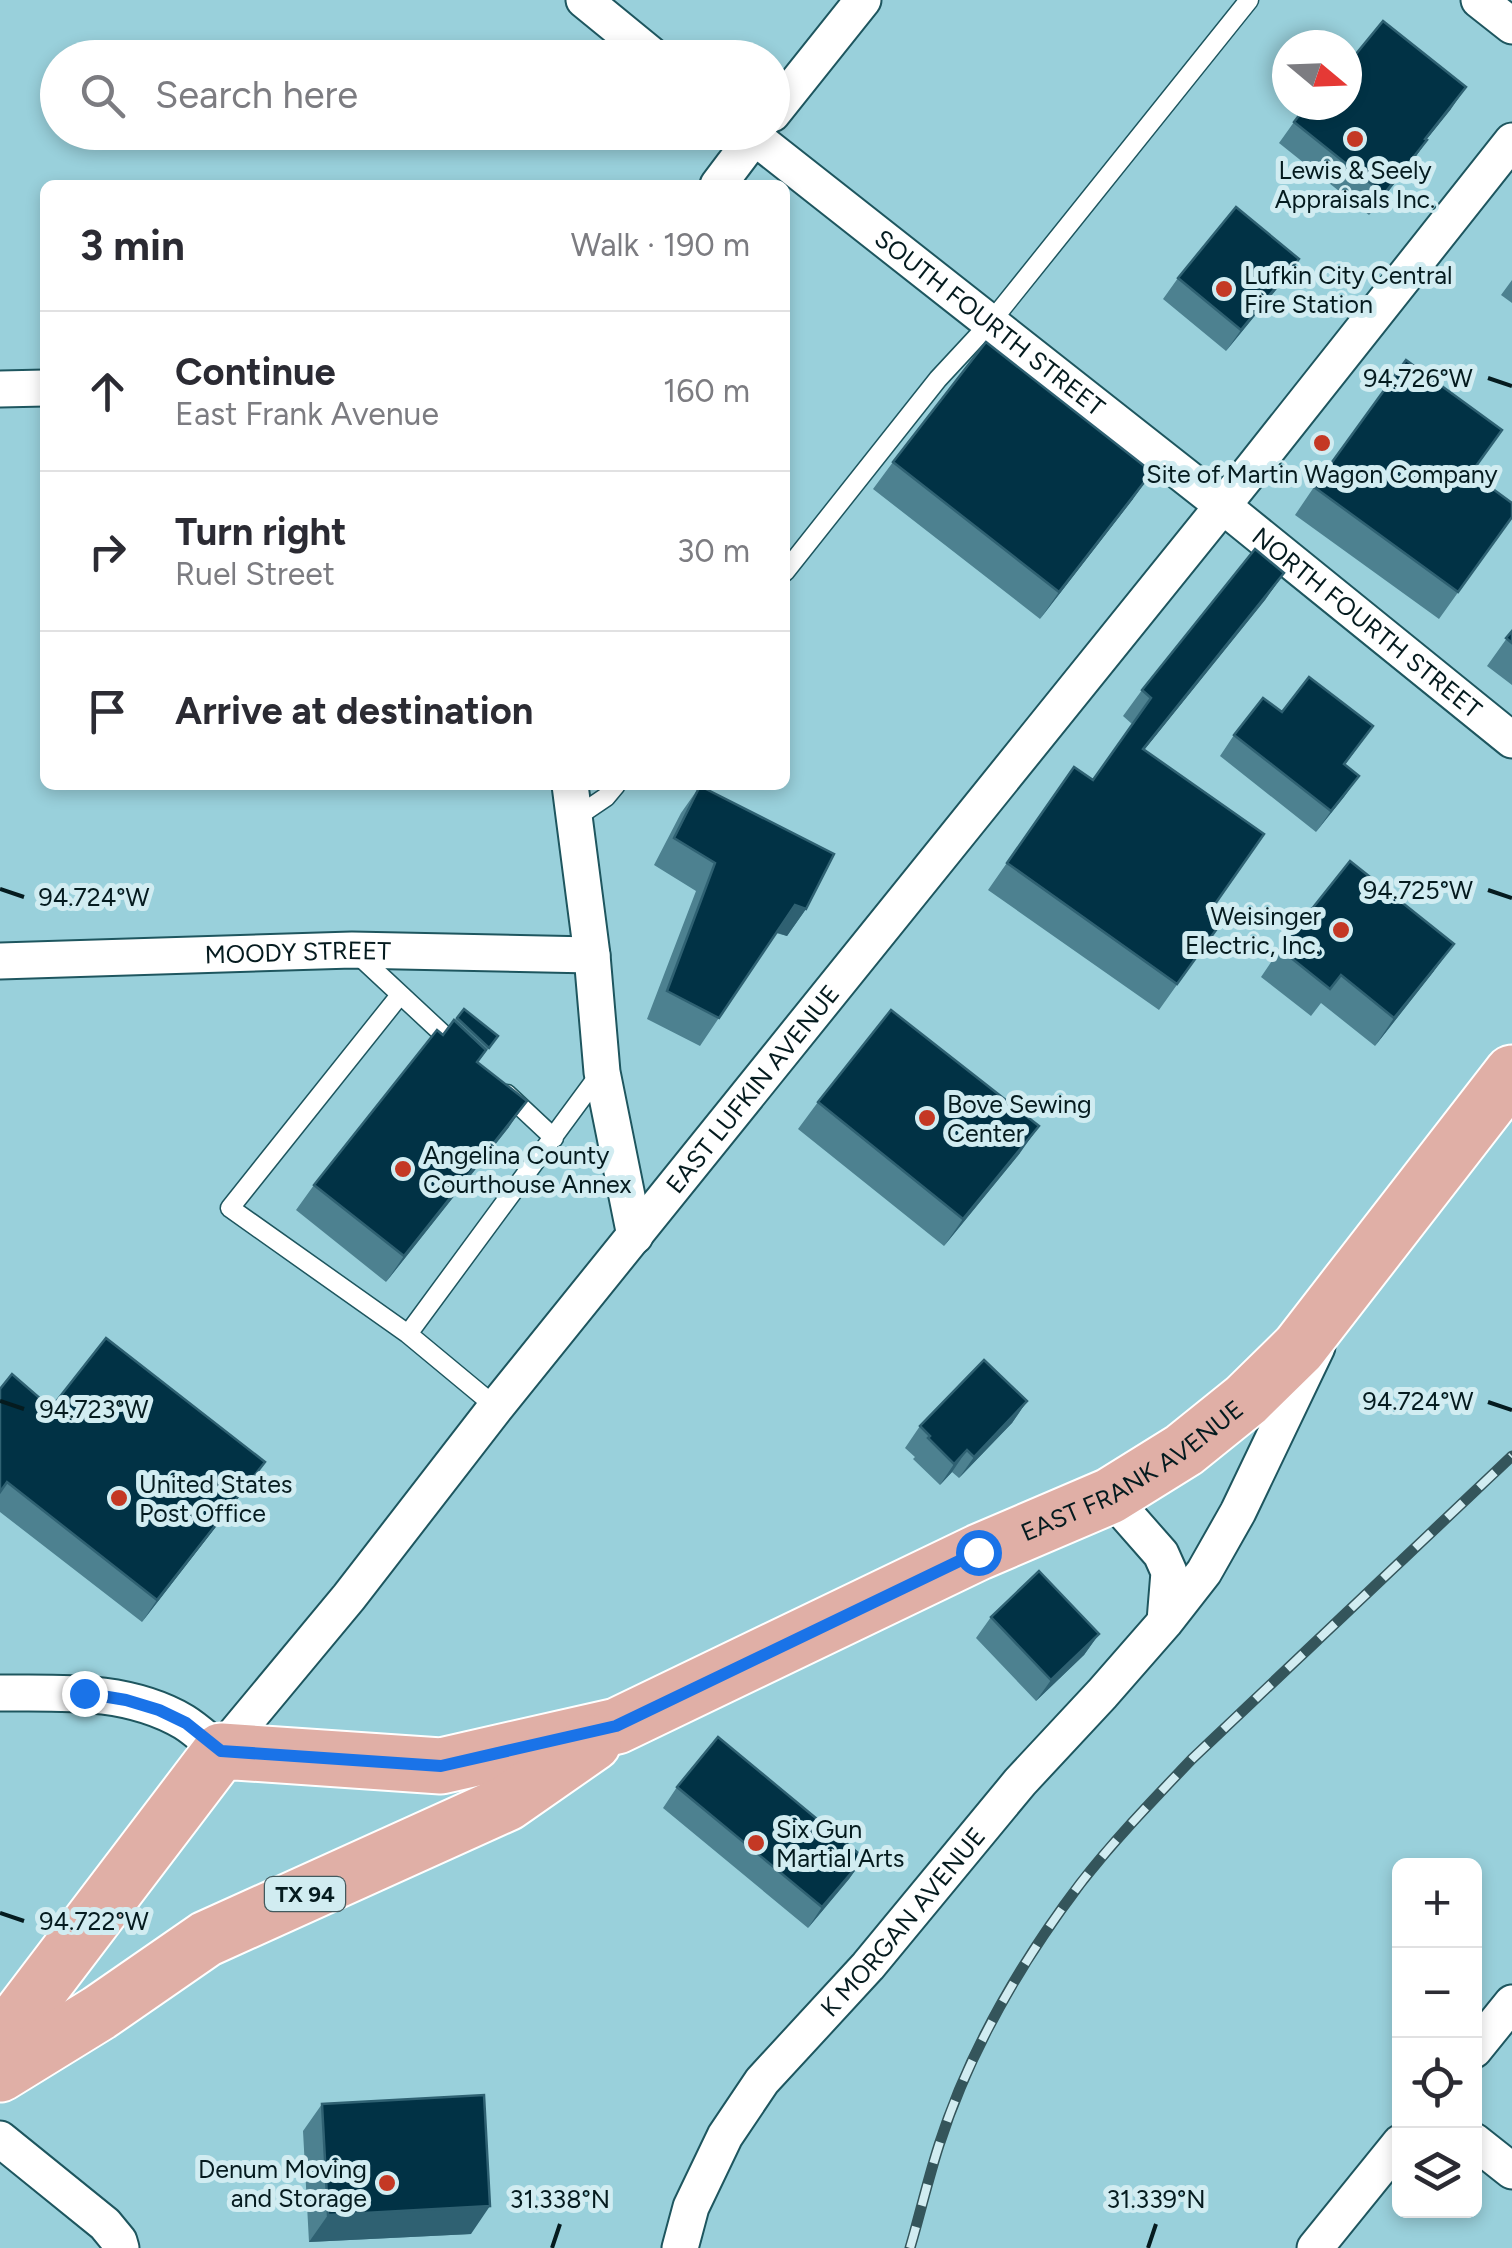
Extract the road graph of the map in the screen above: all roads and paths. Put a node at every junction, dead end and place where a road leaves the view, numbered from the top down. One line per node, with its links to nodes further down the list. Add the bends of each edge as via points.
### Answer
1 (584, 0): 6 (street)
2 (863, 0): 7 (street)
3 (1249, 0): 12 (lane)
4 (1479, 0): 5 (street)
5 (1512, 26)
6 (633, 40)
7 (790, 90)
8 (1512, 141): 15 (street, EAST LUFKIN AVENUE)
9 (743, 150): 11 (street)
10 (783, 150): 12 (street, SOUTH FOURTH STREET)
11 (722, 180)
12 (990, 323): 15 (street, SOUTH FOURTH STREET); 16 (lane)
13 (40, 388): 14 (street)
14 (0, 389)
15 (1223, 506): 17 (street, NORTH FOURTH STREET); 29 (street, EAST LUFKIN AVENUE)
16 (790, 566)
17 (1512, 740)
18 (612, 790): 19 (lane, via 606,797)
19 (572, 801): 21 (street)
20 (352, 950): 21 (street, MOODY STREET); 22 (street, MOODY STREET); 23 (lane)
21 (592, 955): 25 (street)
22 (0, 961)
23 (400, 995): 24 (lane); 31 (lane, via 230,1208)
24 (470, 1060)
25 (602, 1072): 28 (lane); 29 (street)
26 (1512, 1073): 30 (main road, EAST FRANK AVENUE / TX 94)
27 (498, 1086): 28 (lane)
28 (554, 1138): 31 (lane)
29 (635, 1236): 32 (street, EAST LUFKIN AVENUE)
30 (1346, 1288): 33 (main road, EAST FRANK AVENUE / TX 94, via 1246,1400 1184,1450); 34 (street, K MORGAN AVENUE, via 1238,1512)
31 (408, 1334): 32 (lane)
32 (496, 1407): 37 (street, EAST LUFKIN AVENUE)
33 (1110, 1496): 34 (street, via 1169,1572); 36 (main road, EAST FRANK AVENUE / TX 94)
34 (1165, 1622): 47 (street, K MORGAN AVENUE, via 762,2082 726,2136)
35 (0, 1694): 37 (street, via 126,1700 186,1723)
36 (616, 1726): 37 (main road, EAST FRANK AVENUE / TX 94, via 441,1766); 41 (main road, TX 94, via 507,1803 206,1939)
37 (221, 1751): 40 (main road, EAST LUFKIN AVENUE)
38 (1512, 2003): 39 (street)
39 (1482, 2040)
40 (0, 2042)
41 (0, 2074)
42 (0, 2139): 46 (street, via 106,2224)
43 (1482, 2147): 45 (street)
44 (1392, 2153): 48 (street)
45 (1512, 2171)
46 (122, 2248)
47 (680, 2248)
48 (1315, 2248)

